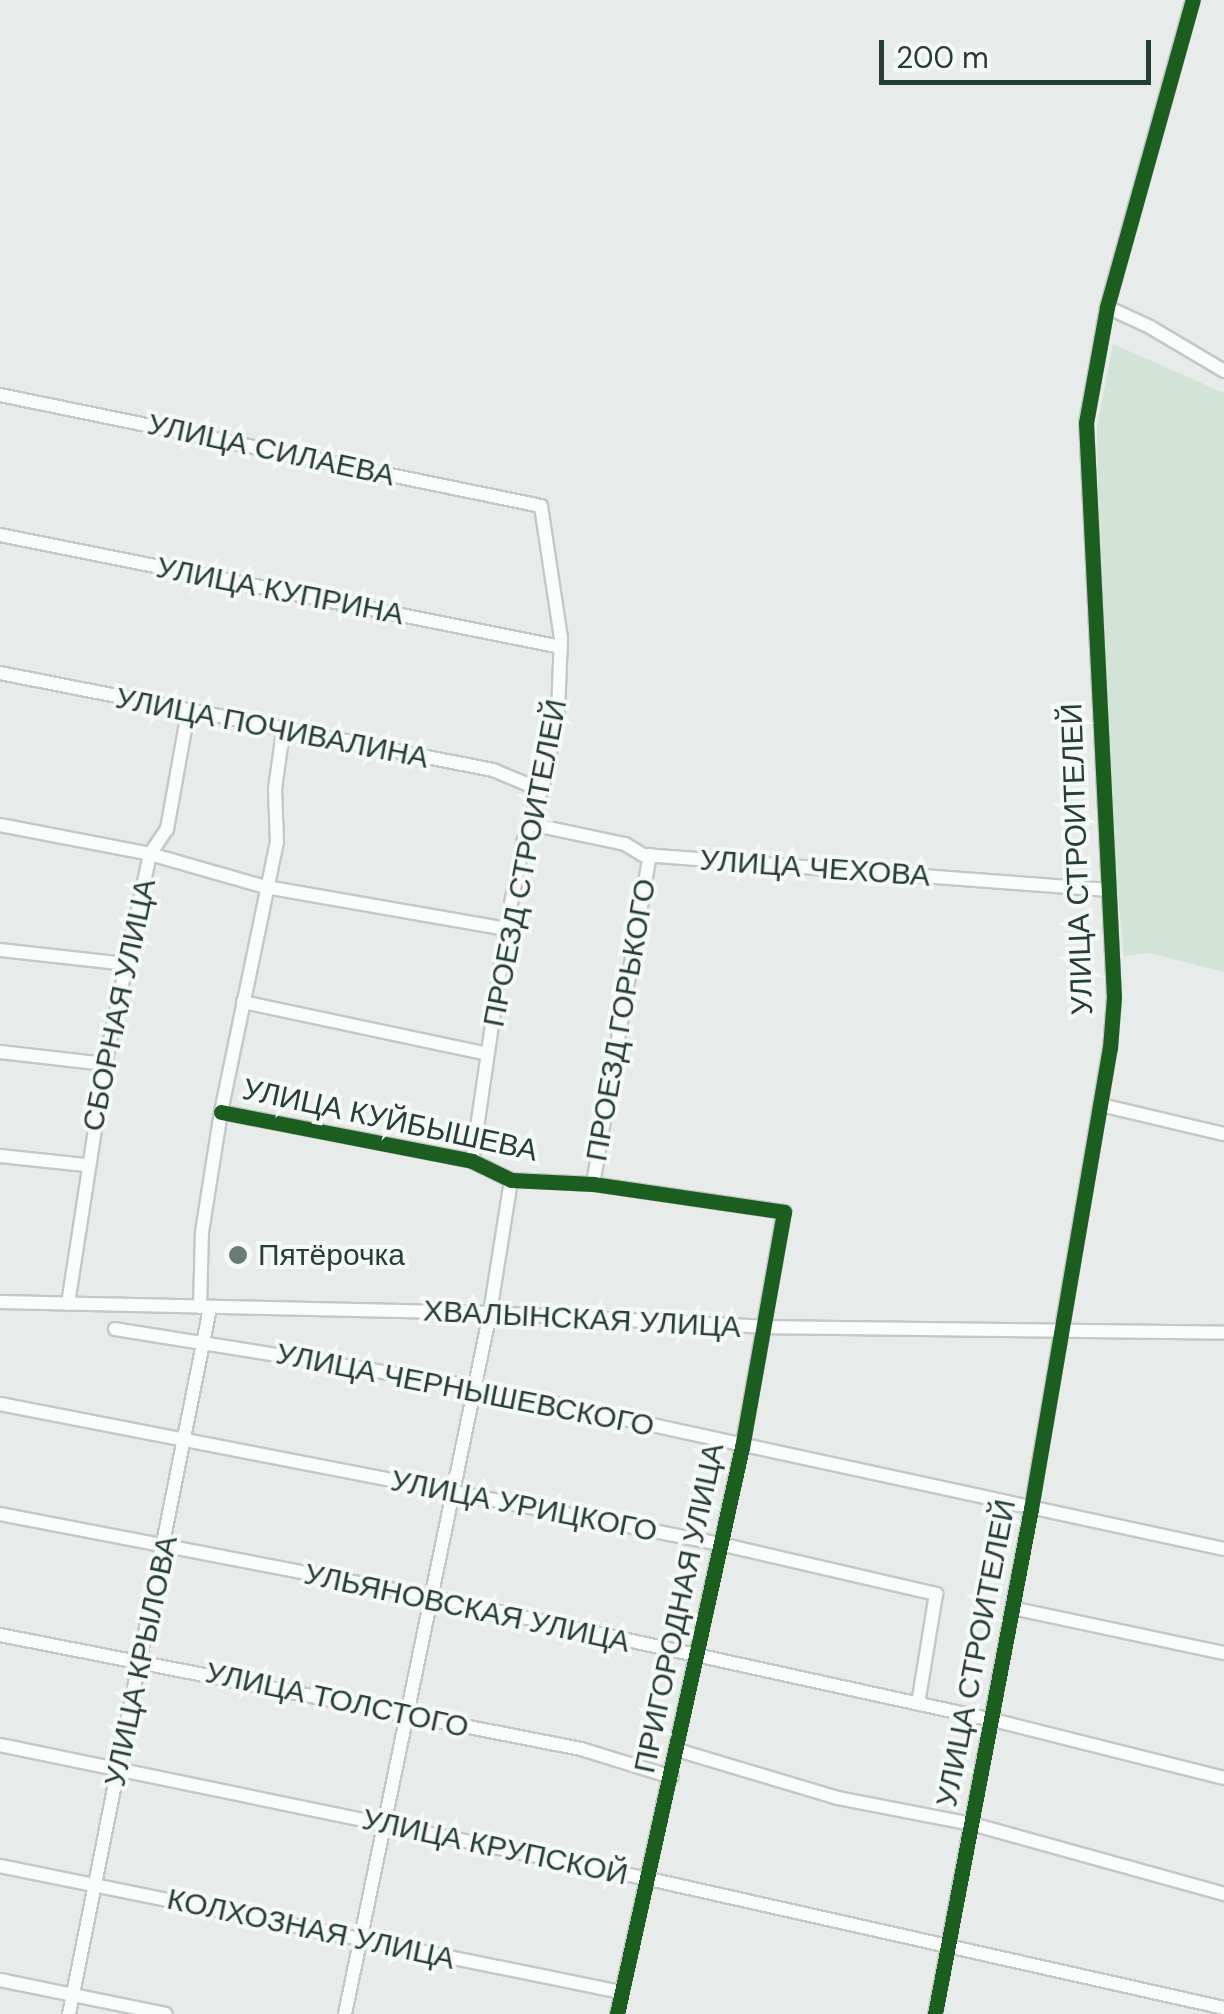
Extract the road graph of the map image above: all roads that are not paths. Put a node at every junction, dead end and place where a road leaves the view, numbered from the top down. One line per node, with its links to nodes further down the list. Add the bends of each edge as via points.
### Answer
1 (1192, 0): 2 (street, УЛИЦА СТРОИТЕЛЕЙ)
2 (1106, 307): 3 (street); 17 (street, УЛИЦА СТРОИТЕЛЕЙ, via 1086,422)
3 (1224, 371)
4 (0, 395): 5 (street, УЛИЦА СИЛАЕВА)
5 (541, 506): 7 (street, ПРОЕЗД СТРОИТЕЛЕЙ)
6 (0, 535): 7 (street, УЛИЦА КУПРИНА)
7 (561, 647): 11 (street, ПРОЕЗД СТРОИТЕЛЕЙ, via 558,712)
8 (0, 673): 9 (street, УЛИЦА ПОЧИВАЛИНА)
9 (188, 712): 10 (street, УЛИЦА ПОЧИВАЛИНА); 14 (street, СБОРНАЯ УЛИЦА, via 167,830)
10 (283, 730): 11 (street, УЛИЦА ПОЧИВАЛИНА, via 493,770); 16 (street, УЛИЦА КРЫЛОВА, via 274,789 277,842)
11 (541, 790): 12 (street, ПРОЕЗД СТРОИТЕЛЕЙ)
12 (530, 824): 15 (street, УЛИЦА ЧЕХОВА); 18 (street, ПРОЕЗД СТРОИТЕЛЕЙ)
13 (0, 825): 14 (street)
14 (150, 854): 16 (street); 20 (street, СБОРНАЯ УЛИЦА)
15 (650, 855): 17 (street, УЛИЦА ЧЕХОВА); 32 (street, ПРОЕЗД ГОРЬКОГО)
16 (266, 886): 18 (street); 21 (street, УЛИЦА КРЫЛОВА)
17 (1106, 890): 25 (street, УЛИЦА СТРОИТЕЛЕЙ, via 1114,997)
18 (506, 930): 23 (street, ПРОЕЗД СТРОИТЕЛЕЙ)
19 (0, 950): 20 (street)
20 (126, 964): 24 (street, СБОРНАЯ УЛИЦА)
21 (244, 1002): 23 (street); 26 (street, УЛИЦА КРЫЛОВА)
22 (0, 1052): 24 (street)
23 (488, 1054): 29 (street, ПРОЕЗД СТРОИТЕЛЕЙ)
24 (105, 1064): 30 (street, СБОРНАЯ УЛИЦА)
25 (1101, 1105): 27 (street); 40 (street, УЛИЦА СТРОИТЕЛЕЙ)
26 (221, 1112): 29 (street, УЛИЦА КУЙБЫШЕВА); 36 (street, УЛИЦА КРЫЛОВА, via 202,1232)
27 (1224, 1134)
28 (0, 1156): 30 (street)
29 (472, 1162): 31 (street, УЛИЦА КУЙБЫШЕВА)
30 (86, 1165): 35 (street, СБОРНАЯ УЛИЦА)
31 (510, 1180): 32 (street, УЛИЦА КУЙБЫШЕВА); 37 (street)
32 (593, 1184): 33 (street, УЛИЦА КУЙБЫШЕВА)
33 (784, 1212): 38 (street, ПРИГОРОДНАЯ УЛИЦА)
34 (0, 1302): 35 (street, ХВАЛЫНСКАЯ УЛИЦА)
35 (68, 1304): 36 (street, ХВАЛЫНСКАЯ УЛИЦА)
36 (205, 1308): 37 (street, ХВАЛЫНСКАЯ УЛИЦА); 42 (street, УЛИЦА КРЫЛОВА)
37 (490, 1312): 38 (street, ХВАЛЫНСКАЯ УЛИЦА); 43 (street)
38 (764, 1327): 40 (street, ХВАЛЫНСКАЯ УЛИЦА); 46 (street, ПРИГОРОДНАЯ УЛИЦА)
39 (115, 1329): 42 (street, УЛИЦА ЧЕРНЫШЕВСКОГО)
40 (1062, 1330): 41 (street, ХВАЛЫНСКАЯ УЛИЦА); 48 (street, УЛИЦА СТРОИТЕЛЕЙ)
41 (1224, 1333)
42 (205, 1340): 43 (street, УЛИЦА ЧЕРНЫШЕВСКОГО); 45 (street, УЛИЦА КРЫЛОВА)
43 (472, 1386): 46 (street, УЛИЦА ЧЕРНЫШЕВСКОГО); 47 (street)
44 (0, 1404): 45 (street, УЛИЦА УРИЦКОГО)
45 (187, 1443): 47 (street, УЛИЦА УРИЦКОГО); 51 (street, УЛИЦА КРЫЛОВА)
46 (742, 1447): 48 (street, УЛИЦА ЧЕРНЫШЕВСКОГО); 50 (street, ПРИГОРОДНАЯ УЛИЦА)
47 (451, 1491): 50 (street, УЛИЦА УРИЦКОГО); 53 (street)
48 (1031, 1510): 52 (street, УЛИЦА ЧЕРНЫШЕВСКОГО); 54 (street, УЛИЦА СТРОИТЕЛЕЙ)
49 (0, 1514): 51 (street, УЛЬЯНОВСКАЯ УЛИЦА)
50 (720, 1544): 57 (street, ПРИГОРОДНАЯ УЛИЦА); 59 (street, УЛИЦА УРИЦКОГО, via 936,1594)
51 (164, 1547): 53 (street, УЛЬЯНОВСКАЯ УЛИЦА); 58 (street, УЛИЦА КРЫЛОВА)
52 (1224, 1549)
53 (431, 1597): 57 (street, УЛЬЯНОВСКАЯ УЛИЦА); 60 (street)
54 (1012, 1608): 56 (street); 61 (street, УЛИЦА СТРОИТЕЛЕЙ)
55 (0, 1635): 58 (street, УЛИЦА ТОЛСТОГО)
56 (1224, 1653)
57 (694, 1656): 59 (street, УЛЬЯНОВСКАЯ УЛИЦА); 63 (street, ПРИГОРОДНАЯ УЛИЦА)
58 (142, 1660): 60 (street, УЛИЦА ТОЛСТОГО); 64 (street, УЛИЦА КРЫЛОВА)
59 (918, 1704): 61 (street, УЛЬЯНОВСКАЯ УЛИЦА)
60 (406, 1714): 65 (street, УЛИЦА ТОЛСТОГО, via 581,1749); 68 (street)
61 (992, 1720): 66 (street, УЛЬЯНОВСКАЯ УЛИЦА); 67 (street, УЛИЦА СТРОИТЕЛЕЙ)
62 (0, 1745): 64 (street, УЛИЦА КРУПСКОЙ)
63 (677, 1750): 65 (street, ПРИГОРОДНАЯ УЛИЦА); 67 (street, via 838,1798)
64 (118, 1770): 68 (street, УЛИЦА КРУПСКОЙ); 71 (street, УЛИЦА КРЫЛОВА)
65 (672, 1777): 70 (street, ПРИГОРОДНАЯ УЛИЦА)
66 (1224, 1778)
67 (972, 1824): 72 (street); 74 (street, УЛИЦА СТРОИТЕЛЕЙ)
68 (384, 1825): 70 (street, УЛИЦА КРУПСКОЙ); 73 (street)
69 (0, 1866): 71 (street, КОЛХОЗНАЯ УЛИЦА)
70 (648, 1879): 74 (street, УЛИЦА КРУПСКОЙ); 76 (street, ПРИГОРОДНАЯ УЛИЦА)
71 (98, 1885): 73 (street, КОЛХОЗНАЯ УЛИЦА); 77 (street, УЛИЦА КРЫЛОВА)
72 (1224, 1894)
73 (360, 1940): 76 (street, КОЛХОЗНАЯ УЛИЦА); 81 (street)
74 (949, 1946): 78 (street, УЛИЦА КРУПСКОЙ); 83 (street, УЛИЦА СТРОИТЕЛЕЙ)
75 (0, 1980): 77 (street)
76 (621, 1992): 82 (street, ПРИГОРОДНАЯ УЛИЦА)
77 (74, 1994): 79 (street, УЛИЦА КРЫЛОВА); 80 (street)
78 (1224, 2008)
79 (70, 2014)
80 (166, 2014)
81 (345, 2014)
82 (617, 2014)
83 (935, 2014)

